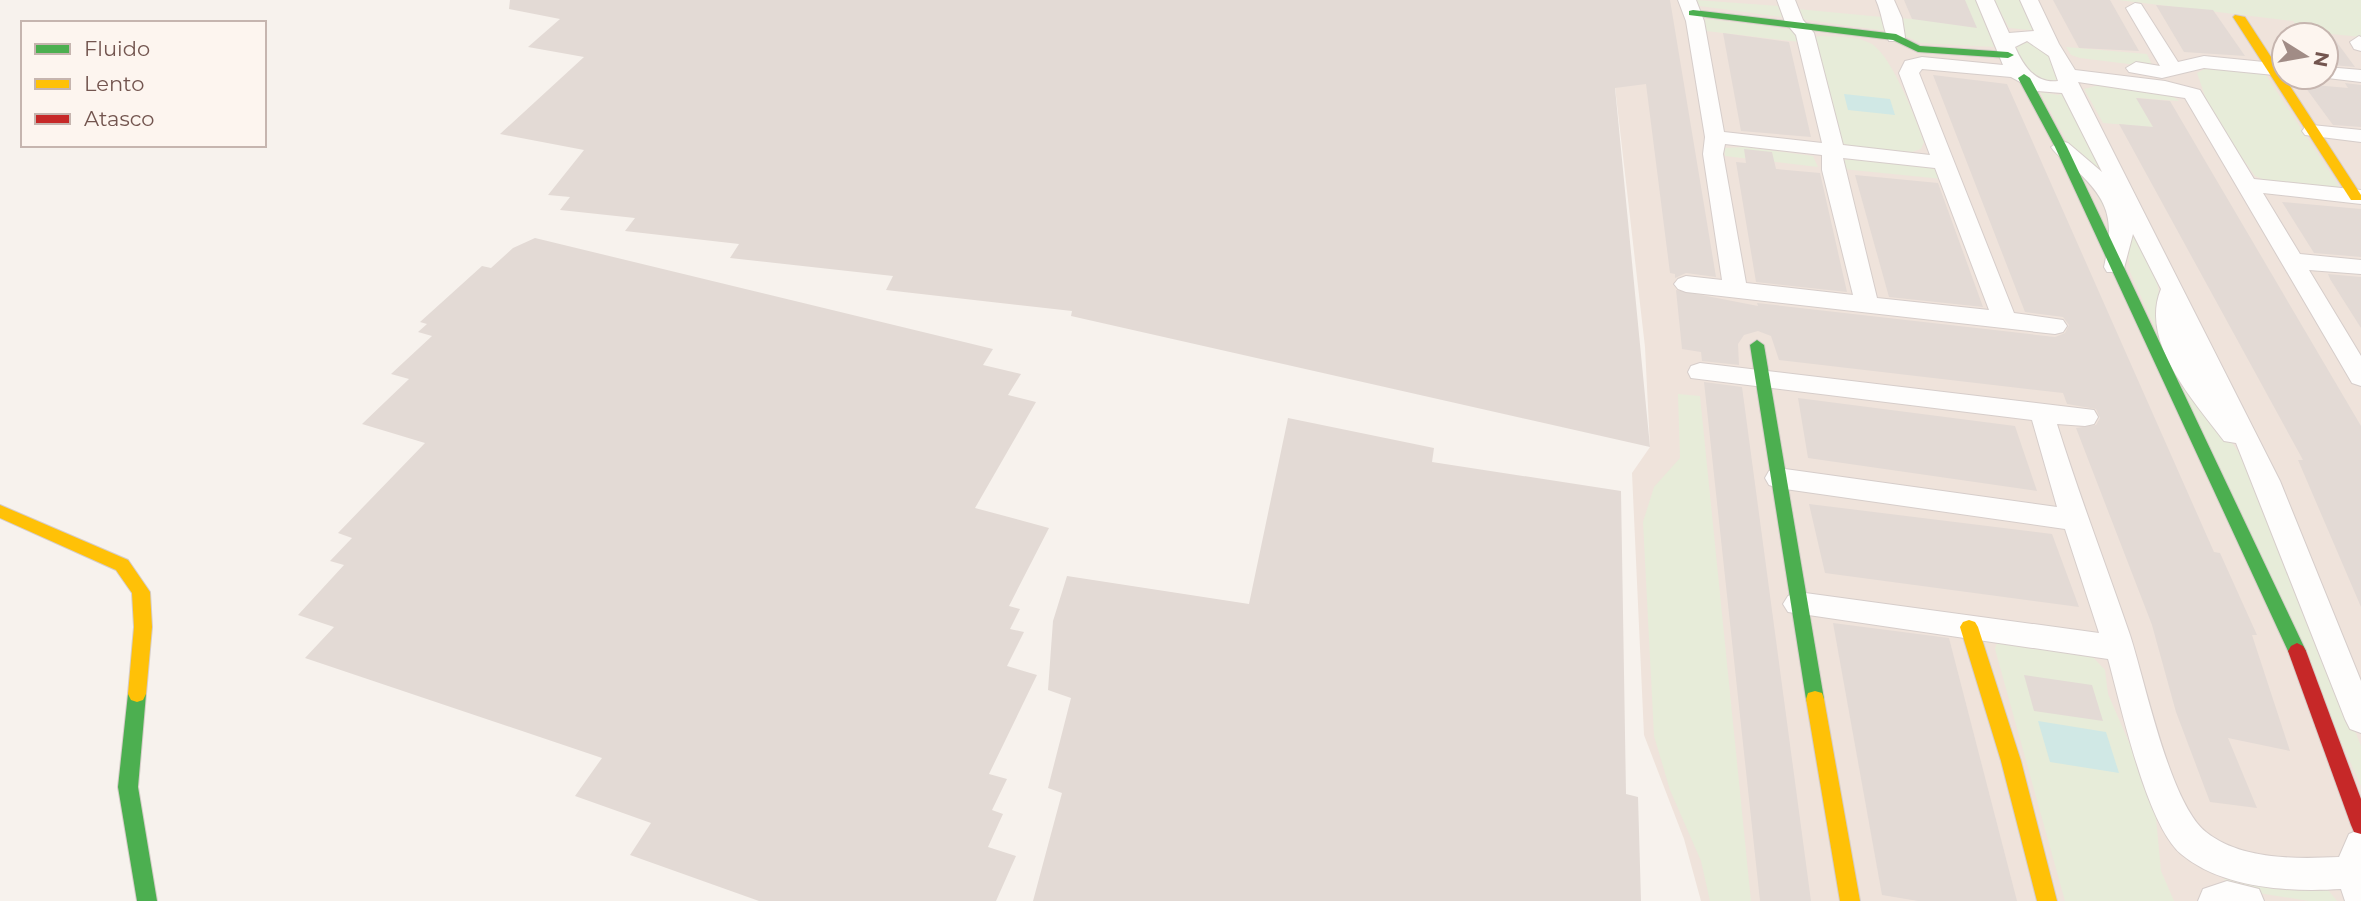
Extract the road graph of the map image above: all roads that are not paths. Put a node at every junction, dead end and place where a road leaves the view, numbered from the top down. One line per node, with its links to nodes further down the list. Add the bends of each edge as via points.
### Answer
1 (1786, 0): 8 (street)
2 (1885, 0): 9 (street)
3 (1985, 0): 11 (street)
4 (2029, 0): 12 (street)
5 (1690, 6): 8 (street); 20 (street)
6 (2135, 8): 14 (street)
7 (2239, 17): 10 (street)
8 (1794, 23): 9 (street); 22 (street, via 1805,33)
9 (1896, 37): 11 (street, via 1919,49)
10 (2270, 59)
11 (2014, 62): 12 (street, via 2044,87 2057,88); 12 (street, via 2017,37 2027,36); 21 (street); 23 (street, via 1912,65 1909,73)
12 (2062, 65): 14 (street); 24 (street, via 2193,94); 47 (street, via 2267,481)
13 (2270, 68): 14 (street, via 2204,62)
14 (2172, 69)
15 (2340, 74): 16 (street)
16 (2361, 76)
17 (2289, 91): 18 (street)
18 (2312, 131): 19 (street); 25 (street)
19 (2361, 136)
20 (1715, 137): 22 (street); 30 (street, via 1713,154)
21 (2061, 147): 27 (street, via 2088,168 2113,201 2122,233)
22 (1833, 150): 23 (street); 31 (street, via 1833,170)
23 (1945, 163): 32 (street)
24 (2247, 185): 25 (street); 26 (street)
25 (2358, 197)
26 (2292, 261): 28 (street); 35 (street)
27 (2115, 267): 48 (street, via 2291,636)
28 (2361, 267)
29 (1686, 284): 30 (street)
30 (1735, 289): 31 (street)
31 (1867, 303): 32 (street)
32 (2004, 319): 33 (street)
33 (2055, 326)
34 (1757, 345): 38 (street)
35 (2352, 346): 37 (street)
36 (1700, 373): 38 (street)
37 (2361, 377)
38 (1763, 379): 39 (street); 41 (street)
39 (2045, 413): 40 (street); 43 (street, via 2044,424)
40 (2085, 417)
41 (1777, 478): 43 (street); 44 (street)
42 (0, 511): 50 (street, via 122,565 141,593 143,627 128,787)
43 (2073, 520): 46 (street)
44 (1798, 604): 45 (street); 51 (street)
45 (1969, 627): 46 (street); 52 (street)
46 (2119, 648): 49 (street, via 2165,797 2190,841 2223,862 2310,875)
47 (2361, 719)
48 (2361, 825)
49 (2359, 872)
50 (147, 901)
51 (1850, 901)
52 (2048, 901)
53 (2215, 901): 54 (street)
54 (2247, 901)

